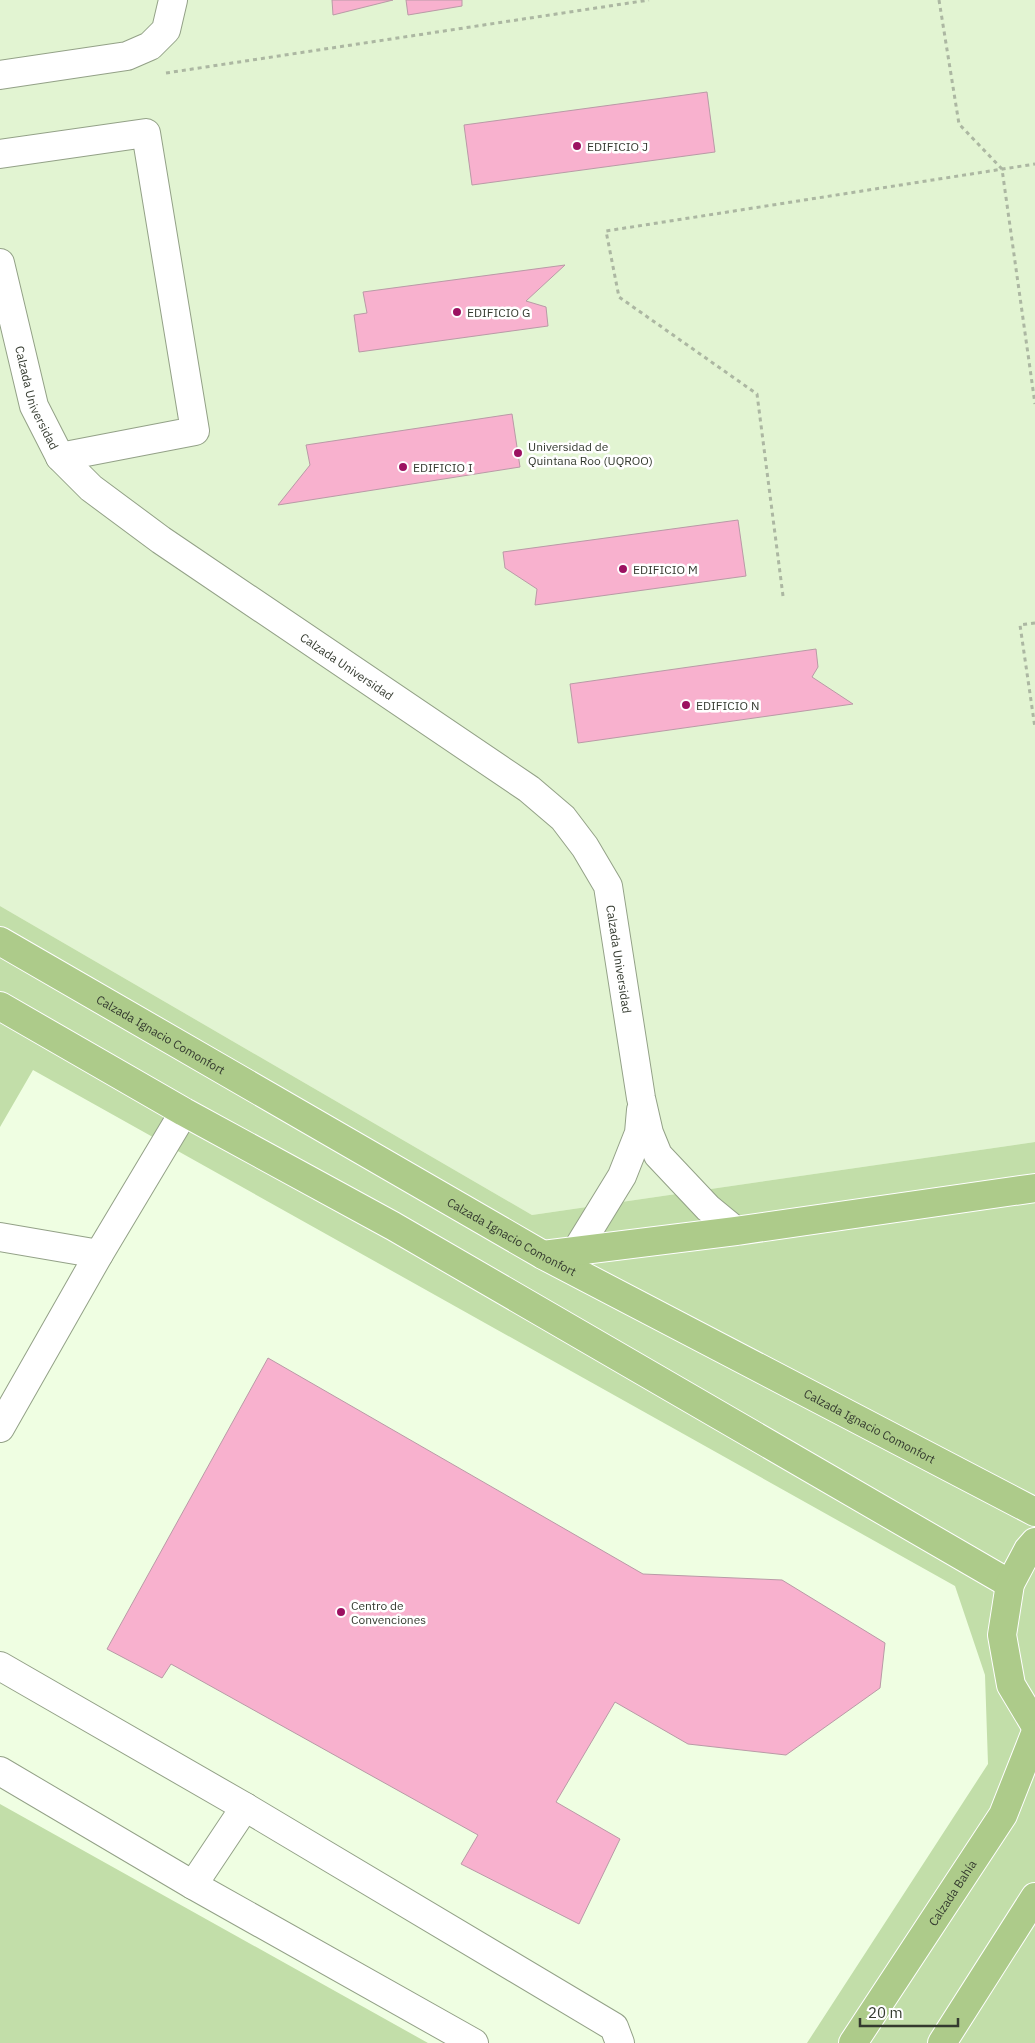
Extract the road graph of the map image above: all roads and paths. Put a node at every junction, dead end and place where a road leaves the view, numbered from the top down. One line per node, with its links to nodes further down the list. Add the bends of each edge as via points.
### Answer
1 (173, 0): 5 (lane, via 166,30 150,46 127,56)
2 (649, 0): 4 (path)
3 (939, 0): 8 (path, via 959,124)
4 (157, 74)
5 (0, 75)
6 (0, 154): 11 (lane, via 146,134 195,431)
7 (1035, 164): 8 (path)
8 (1002, 169): 10 (path); 12 (path, via 606,231 619,297 757,394)
9 (0, 263): 11 (lane, Calzada Universidad, via 34,406)
10 (1035, 404)
11 (60, 457): 17 (lane, Calzada Universidad, via 91,488 160,540 529,789 563,818 585,846 608,886)
12 (783, 596)
13 (1035, 623): 14 (path, via 1020,625)
14 (1035, 728)
15 (0, 941): 24 (main road, Calzada Ignacio Comonfort)
16 (0, 1006): 18 (main road)
17 (642, 1098): 20 (lane, Calzada Universidad, via 649,1133 658,1155 702,1202); 22 (lane, Calzada Universidad, via 639,1133 622,1176)
18 (184, 1112): 23 (lane); 28 (main road, via 393,1226)
19 (1035, 1188): 20 (main road)
20 (736, 1231): 22 (main road)
21 (0, 1237): 23 (lane)
22 (576, 1251): 24 (main road)
23 (99, 1254): 25 (lane)
24 (543, 1255): 26 (main road, Calzada Ignacio Comonfort)
25 (0, 1428)
26 (1035, 1512)
27 (1035, 1542): 28 (main road)
28 (1010, 1584): 30 (main road, via 1002,1635 1011,1685)
29 (0, 1666): 33 (lane)
30 (1035, 1725)
31 (1035, 1734): 38 (main road, Calzada Bahía, via 1004,1815)
32 (0, 1771): 34 (lane)
33 (245, 1807): 34 (lane); 37 (lane, via 614,2026)
34 (193, 1884): 36 (lane)
35 (1035, 1897): 39 (main road)
36 (474, 2043)
37 (620, 2043)
38 (854, 2043)
39 (942, 2043)

